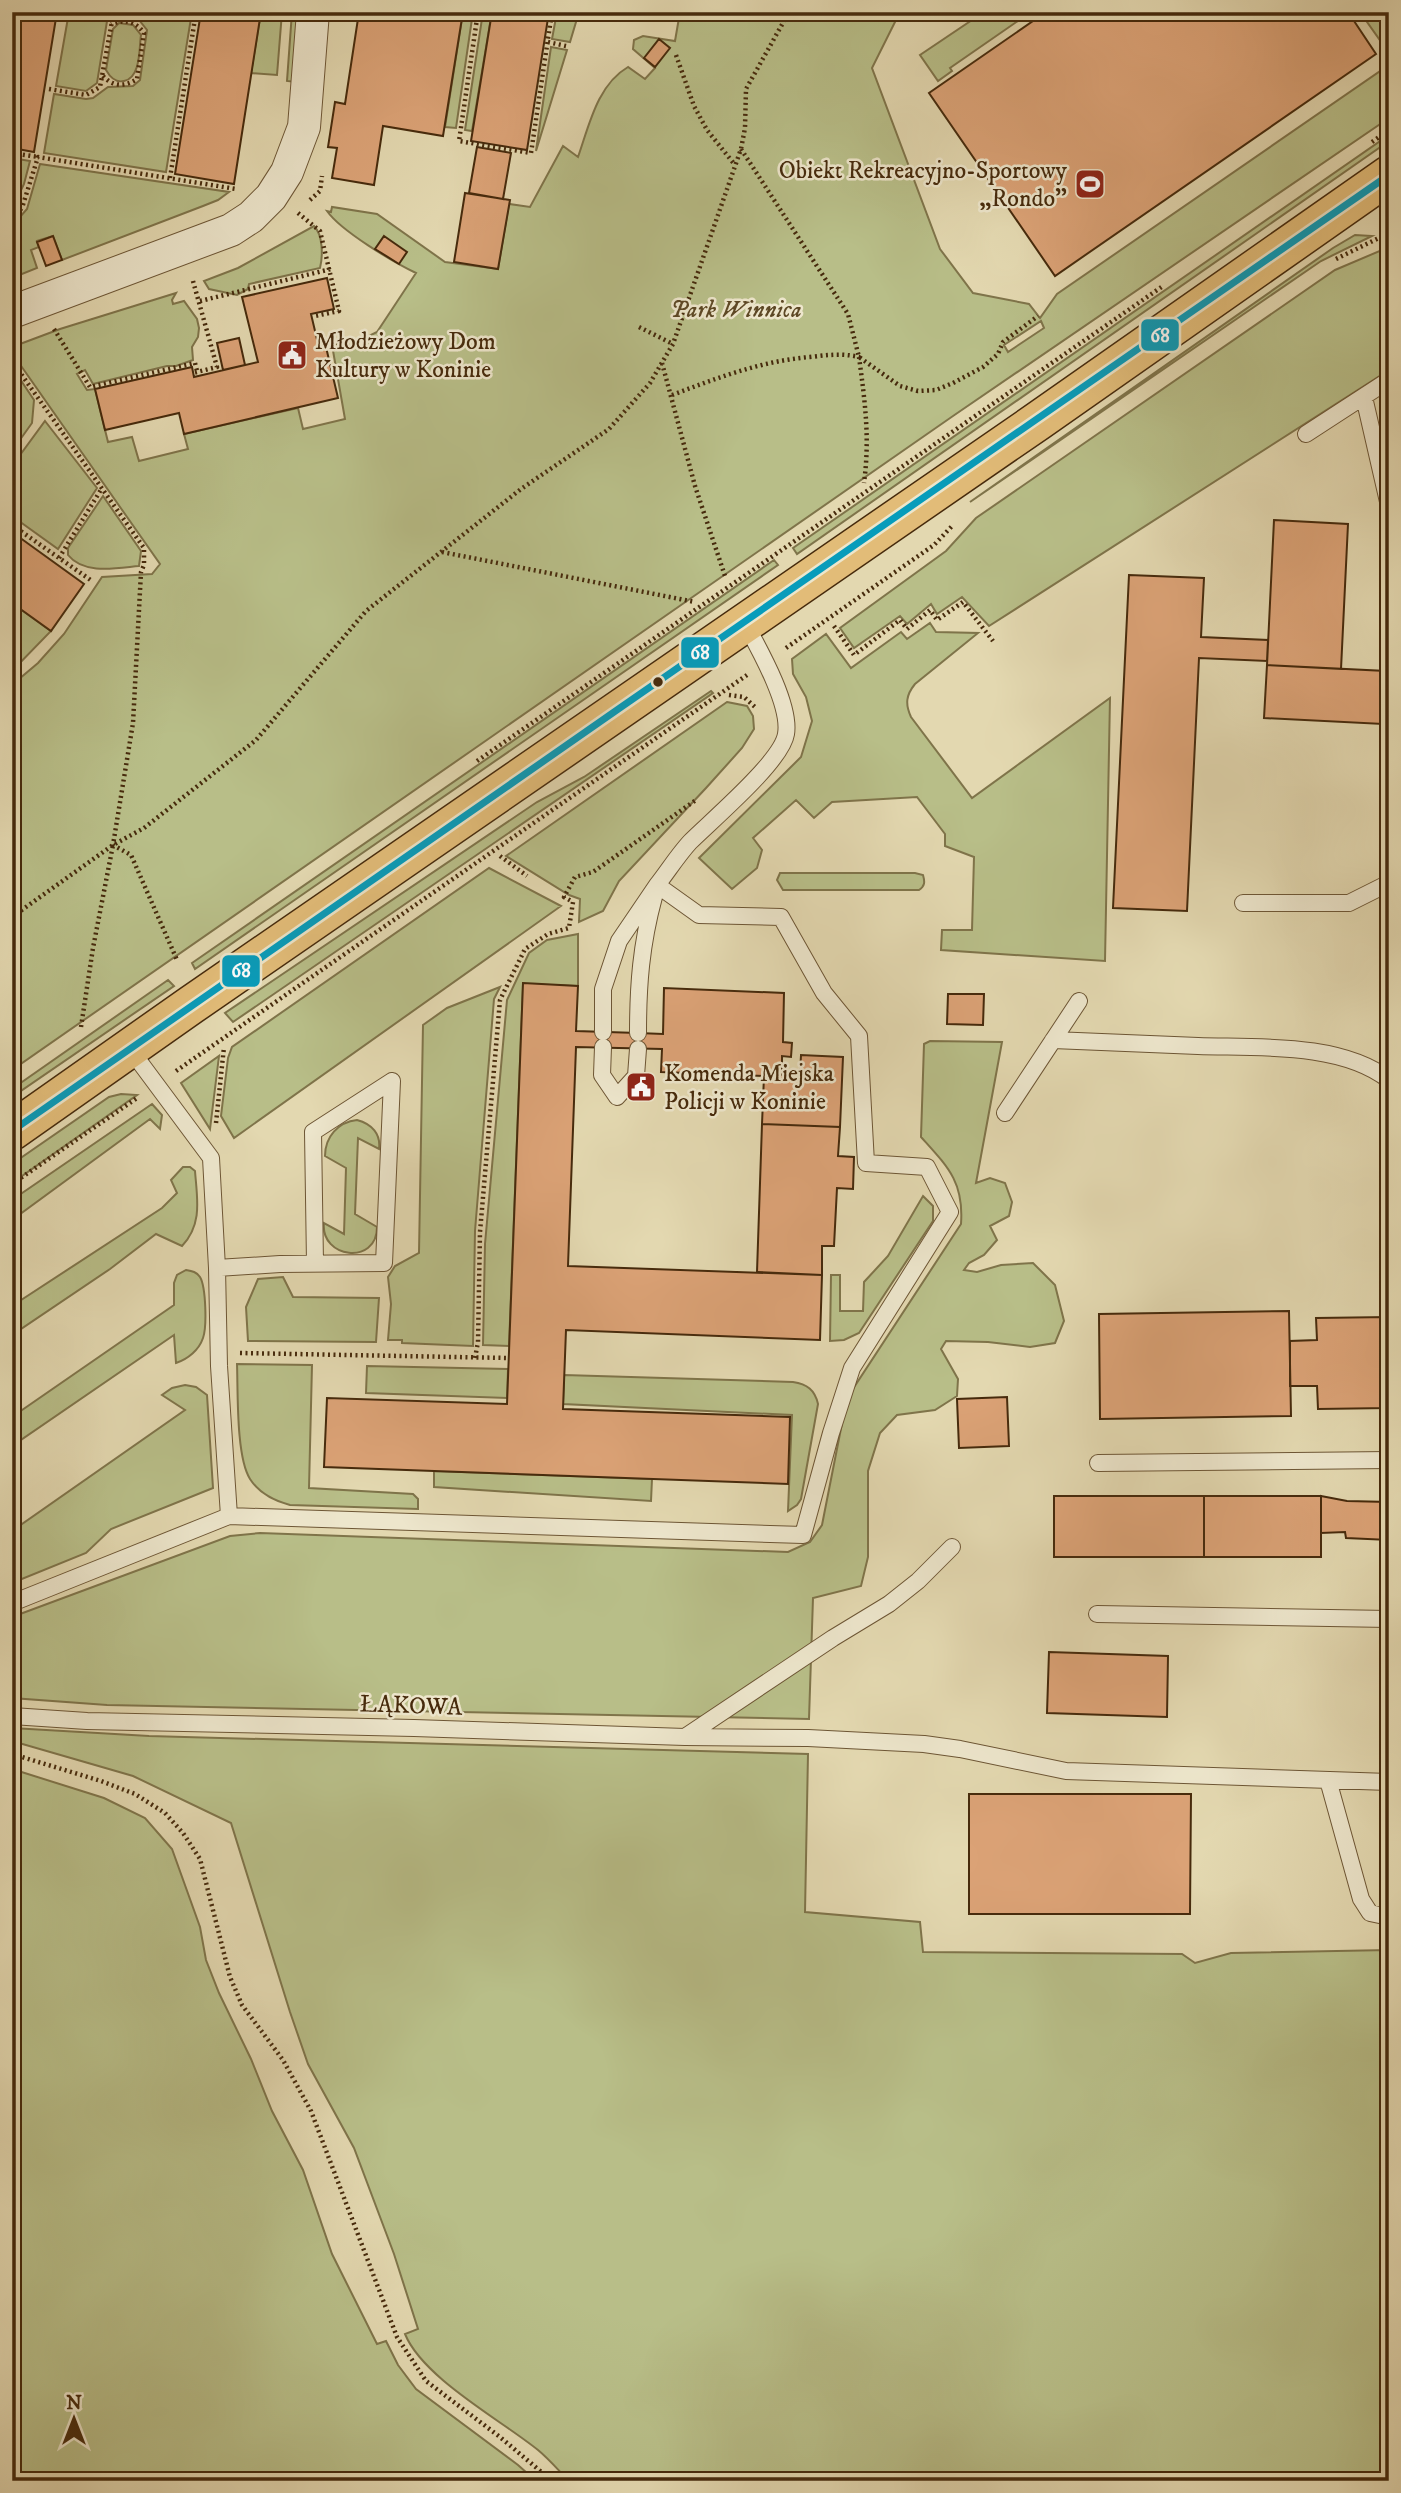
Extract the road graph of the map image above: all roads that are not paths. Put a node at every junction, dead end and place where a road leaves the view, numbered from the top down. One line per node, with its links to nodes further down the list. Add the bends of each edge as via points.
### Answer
1 (313, 12): 3 (street, via 304,127 287,172 251,217 231,230)
2 (1377, 160): 9 (main road)
3 (12, 312)
4 (1389, 380): 5 (lane)
5 (1364, 397): 6 (lane); 7 (lane)
6 (1306, 434)
7 (1385, 475): 8 (lane)
8 (1389, 506)
9 (745, 623): 11 (lane, via 786,716 786,735 757,777 688,845); 15 (main road)
10 (1389, 883): 12 (lane, via 1349,903)
11 (657, 885): 11 (lane, via 639,971 636,1076 617,1097 602,1076 603,989 619,941); 23 (lane, via 699,915 780,917 824,993 859,1036 866,1163 927,1167 950,1212 852,1368 803,1535)
12 (1243, 903)
13 (1079, 1001): 14 (lane)
14 (1053, 1040): 16 (lane, via 1293,1049 1349,1059); 17 (lane)
15 (130, 1049): 18 (main road); 20 (lane, via 211,1158)
16 (1389, 1080)
17 (1005, 1113)
18 (12, 1131)
19 (315, 1263): 19 (lane, via 313,1132 392,1082 384,1263); 20 (lane)
20 (217, 1268): 23 (lane)
21 (1389, 1460): 22 (lane)
22 (1098, 1463)
23 (229, 1516): 25 (lane)
24 (952, 1547): 29 (lane, via 888,1604)
25 (12, 1603)
26 (1097, 1614): 27 (lane)
27 (1389, 1619)
28 (12, 1716): 29 (lane, ŁĄKOWA)
29 (685, 1737): 30 (lane, ŁĄKOWA, via 924,1744 1066,1771)
30 (1328, 1780): 31 (lane, ŁĄKOWA); 32 (lane, via 1361,1899 1370,1913)
31 (1389, 1782)
32 (1389, 1917)

